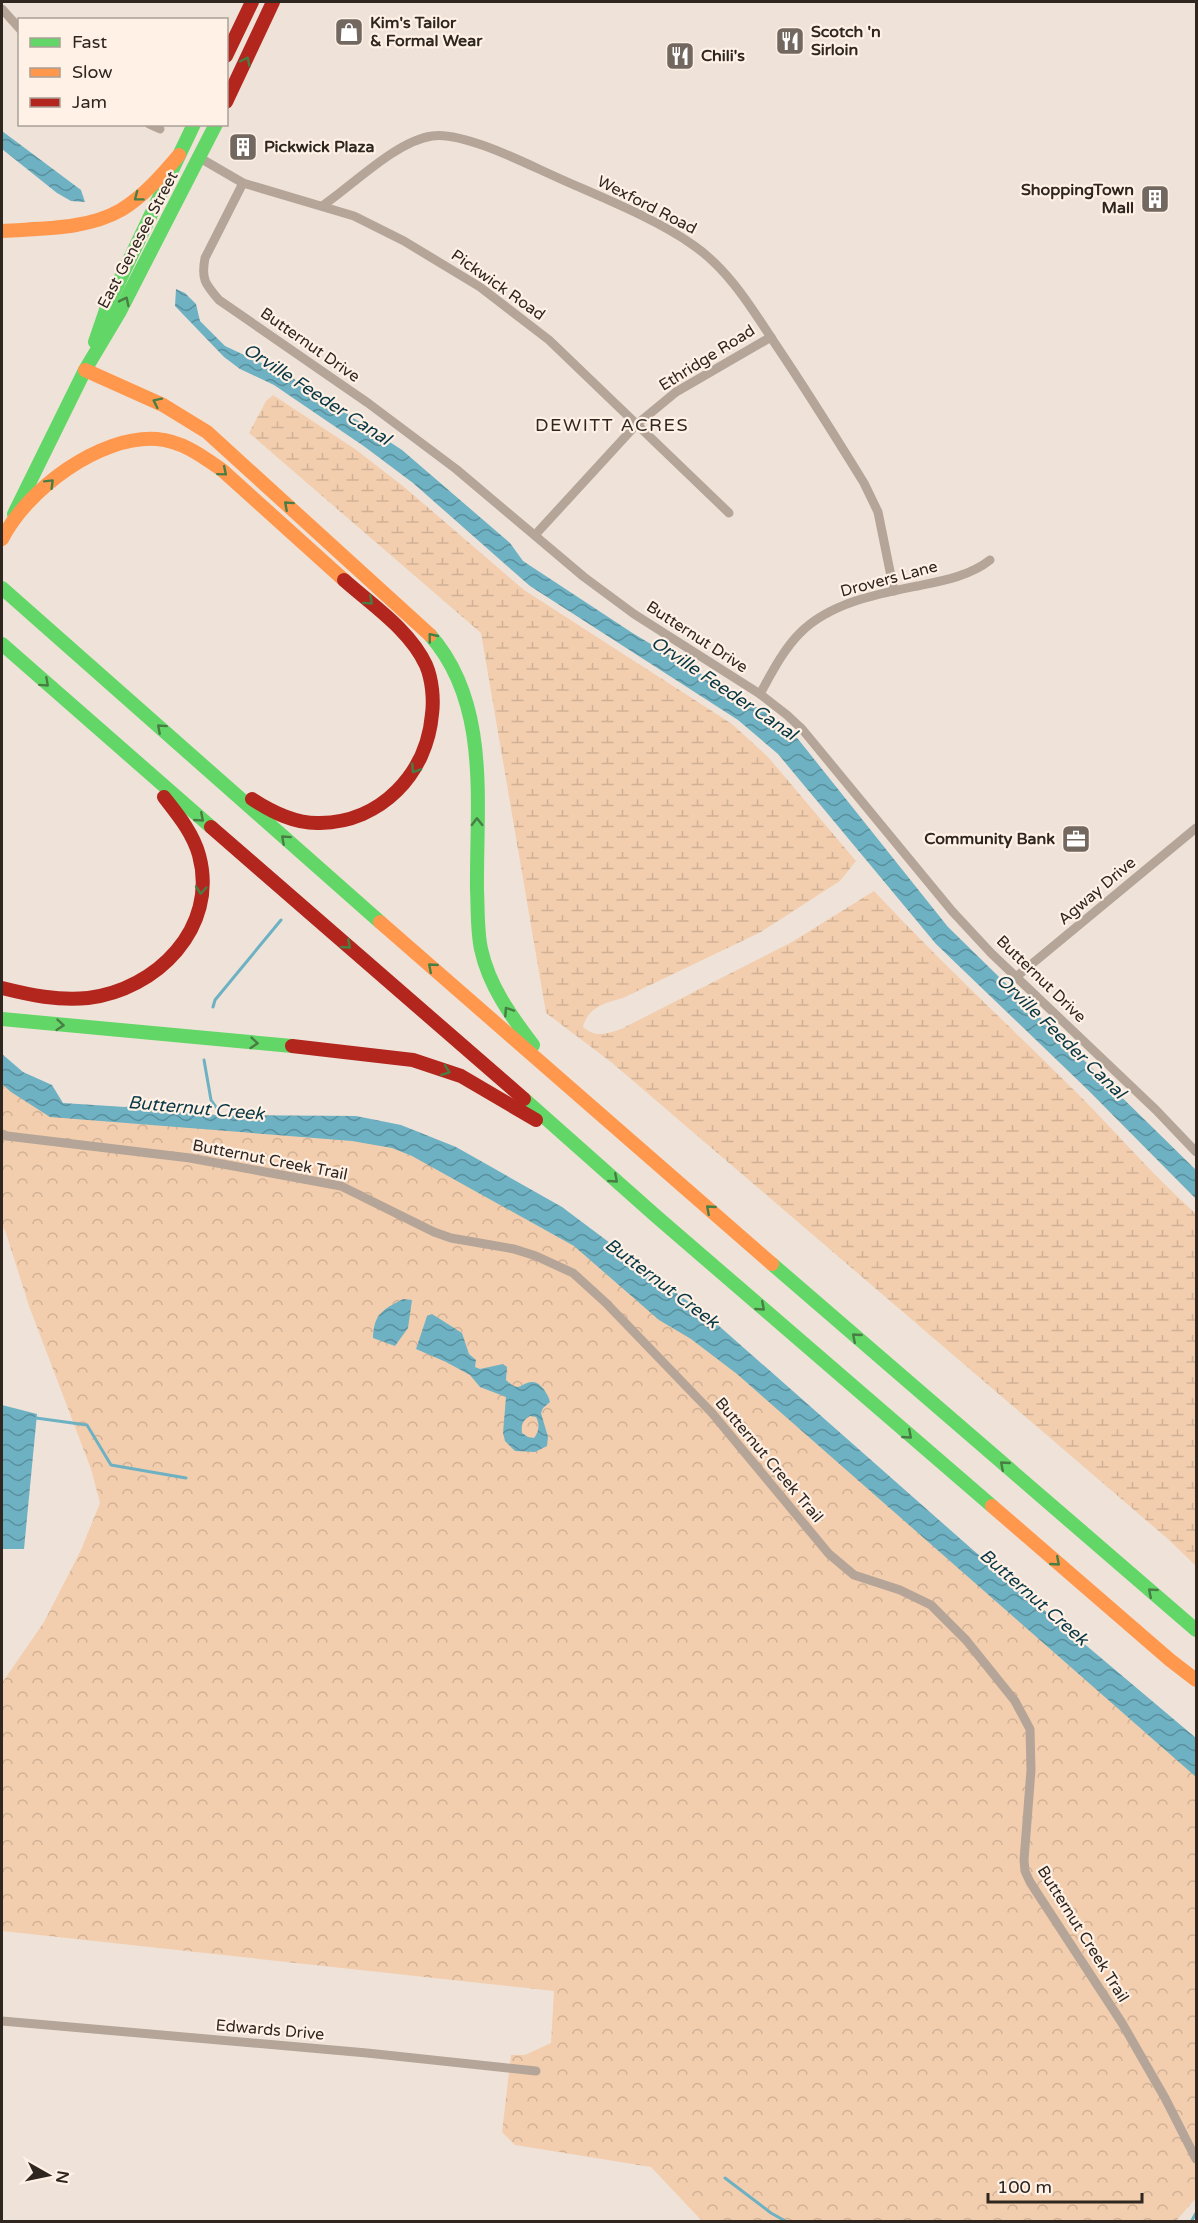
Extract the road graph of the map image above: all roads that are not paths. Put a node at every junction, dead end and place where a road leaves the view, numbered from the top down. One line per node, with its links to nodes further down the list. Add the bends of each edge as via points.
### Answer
1 (252, 2): 7 (main road)
2 (273, 2): 5 (main road)
3 (278, 2): 5 (main road)
4 (2, 9): 6 (street)
5 (265, 20): 8 (main road, one-way to 5)
6 (18, 27)
7 (228, 52)
8 (228, 98)
9 (153, 126): 12 (street)
10 (193, 126): 13 (main road, East Genesee Street)
11 (215, 126): 15 (main road, East Genesee Street)
12 (160, 129)
13 (187, 140): 14 (main road, East Genesee Street); 15 (main road)
14 (179, 155): 18 (main road, one-way to 18, via 146,192 120,211 79,223); 20 (main road, East Genesee Street, via 107,307)
15 (200, 158): 16 (street, Pickwick Road); 20 (main road, East Genesee Street, one-way to 15)
16 (243, 183): 17 (street, Pickwick Road); 24 (street, Butternut Drive, via 205,258 206,285 219,300 456,469)
17 (322, 206): 19 (street, Wexford Road, via 374,165 430,136 443,135 476,144 515,158 692,244 734,284); 21 (street, Pickwick Road, via 354,216 404,241 480,287 549,340)
18 (2, 231)
19 (771, 337): 21 (street, Ethridge Road, via 676,392); 28 (street, Wexford Road, via 864,483 878,512)
20 (85, 370): 23 (main road, East Genesee Street); 37 (main road, one-way to 20, via 497,995 484,959 478,928 472,728 465,697 441,648 424,627 207,432 163,405)
21 (636, 425): 22 (street, Pickwick Road); 24 (street, Ethridge Road)
22 (729, 513)
23 (9, 524): 25 (main road, East Genesee Street); 32 (main road, one-way to 32, via 61,472 87,454 132,439 184,446 222,470 391,621 415,647 426,667 434,708 428,747 400,791 370,812 330,823 285,818)
24 (535, 535): 30 (street, Butternut Drive, via 584,578 634,614)
25 (2, 538)
26 (990, 560): 28 (street, Drovers Lane, via 973,571)
27 (2, 588): 32 (main road, one-way to 27)
28 (894, 591): 30 (street, Drovers Lane, via 830,612 800,632)
29 (2, 644): 31 (main road, one-way to 31)
30 (760, 694): 34 (street, Butternut Drive, via 802,729 952,911)
31 (140, 766): 35 (main road, one-way to 35, via 179,816 197,849 202,879 199,909 191,931 166,966 119,992 68,999 37,997); 39 (main road, one-way to 39)
32 (204, 767): 37 (main road, one-way to 32)
33 (1197, 828): 34 (street, Agway Drive)
34 (1016, 977): 40 (street, Butternut Drive)
35 (2, 988)
36 (2, 1019): 39 (main road, one-way to 39, via 413,1060 481,1086)
37 (556, 1074): 41 (main road, one-way to 37, via 832,1317)
38 (2, 1134): 45 (street, Butternut Creek Trail, via 190,1158 341,1186 434,1232 514,1249 573,1274 712,1413 829,1554 854,1575 931,1605 966,1640 1015,1701 1030,1729 1025,1871 1122,2024)
39 (570, 1141): 42 (main road, one-way to 42)
40 (1197, 1152)
41 (1197, 1629)
42 (1197, 1680)
43 (2, 2021): 44 (street, Edwards Drive)
44 (536, 2071)
45 (1197, 2159)

